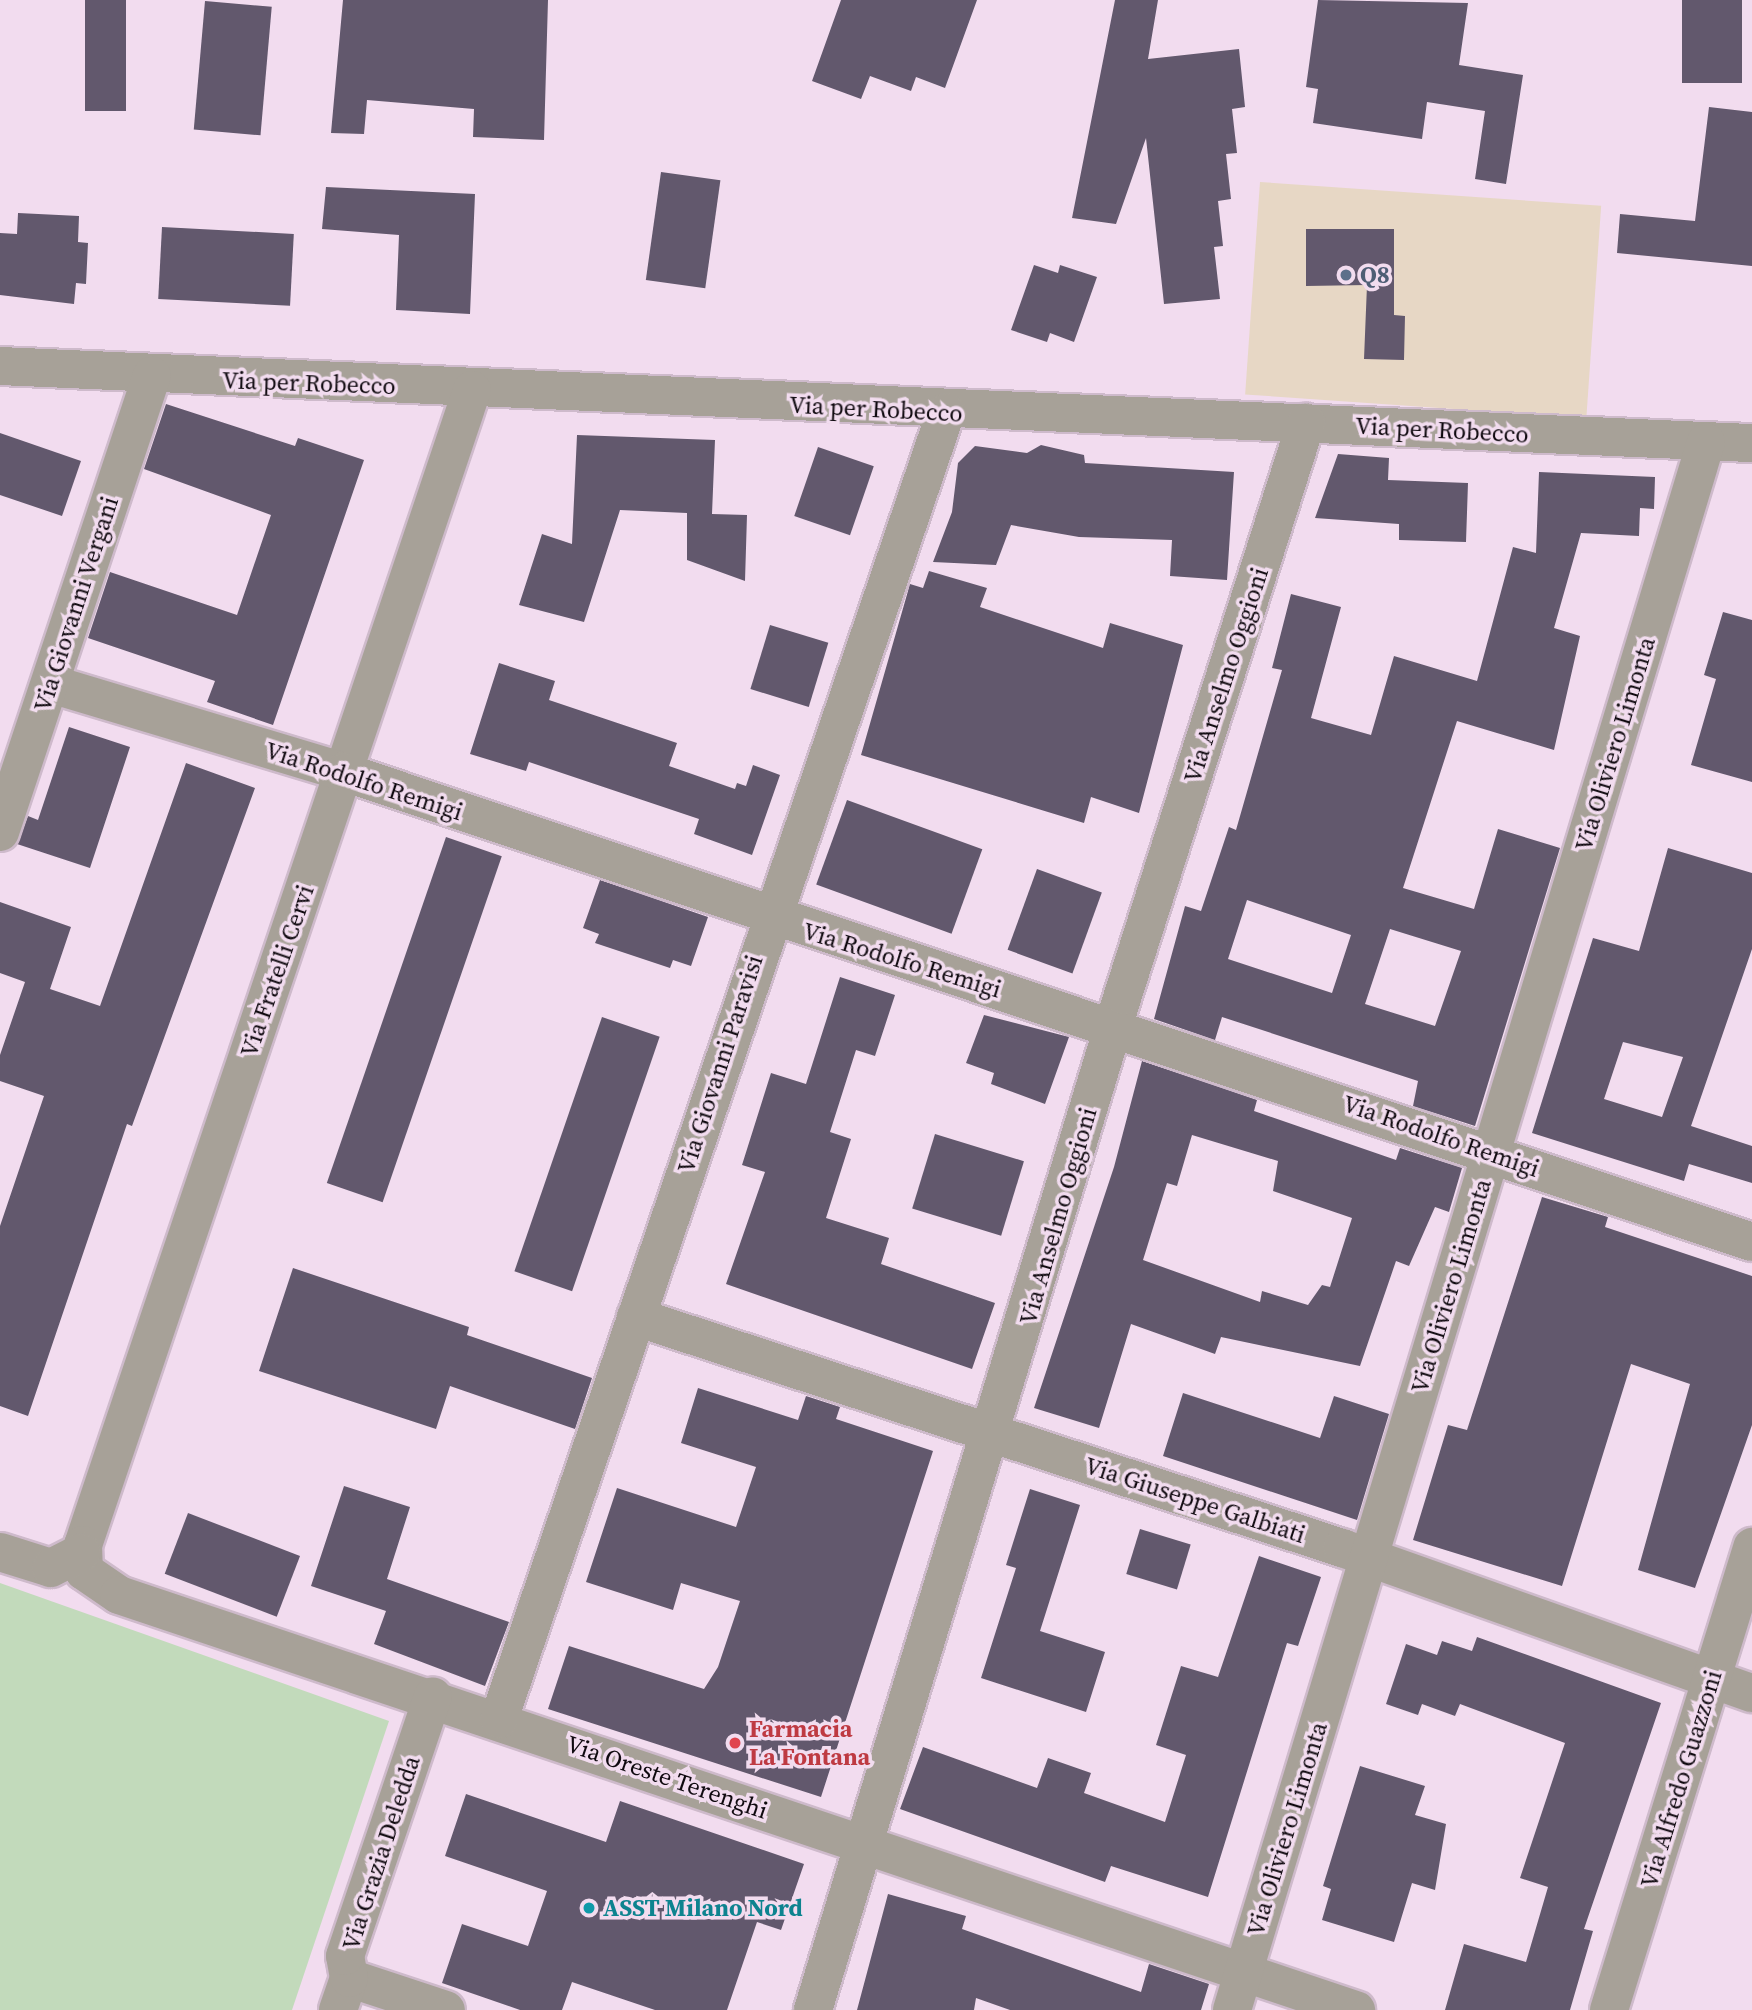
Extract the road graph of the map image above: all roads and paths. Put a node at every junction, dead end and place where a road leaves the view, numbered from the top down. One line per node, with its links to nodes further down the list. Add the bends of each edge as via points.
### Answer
1 (0, 366): 2 (street, Via per Robecco)
2 (152, 376): 3 (street, Via per Robecco); 8 (street, Via Giovanni Vergani)
3 (472, 390): 4 (street, Via per Robecco); 9 (street, Via Fratelli Cervi)
4 (946, 412): 5 (street, Via per Robecco); 11 (street, Via Giovanni Paravisi)
5 (1306, 423): 6 (street, Via per Robecco); 12 (street, Via Anselmo Oggioni)
6 (1706, 442): 7 (street, Via per Robecco); 13 (street, Via Oliviero Limonta)
7 (1752, 443)
8 (51, 684): 9 (street, Via Rodolfo Remigi); 10 (street, Via Giovanni Vergani)
9 (344, 772): 11 (street, Via Rodolfo Remigi); 19 (street, Via Fratelli Cervi)
10 (0, 832)
11 (768, 918): 12 (street, Via Rodolfo Remigi); 15 (street, Via Giovanni Paravisi)
12 (1114, 1027): 13 (street, Via Rodolfo Remigi); 16 (street, Via Anselmo Oggioni)
13 (1491, 1151): 14 (street, Via Rodolfo Remigi); 20 (street, Via Oliviero Limonta)
14 (1752, 1242)
15 (636, 1317): 16 (street, Via Giuseppe Galbiati); 24 (street, Via Giovanni Paravisi)
16 (993, 1434): 20 (street, Via Giuseppe Galbiati); 25 (street, Via Anselmo Oggioni)
17 (1752, 1547): 21 (street, Via Alfredo Guazzoni)
18 (0, 1552): 19 (street, via 51,1568)
19 (81, 1553): 23 (street, Via Oreste Terenghi, via 89,1578 119,1595)
20 (1370, 1558): 21 (street, Via Giuseppe Galbiati); 26 (street, Via Oliviero Limonta)
21 (1712, 1680): 22 (street, Via Giuseppe Galbiati); 32 (street, Via Alfredo Guazzoni)
22 (1752, 1693)
23 (433, 1696): 24 (street, Via Oreste Terenghi); 27 (street, Via Grazia Deledda, via 345,1956)
24 (499, 1719): 25 (street, Via Oreste Terenghi)
25 (864, 1844): 26 (street, Via Oreste Terenghi); 29 (street, Via Anselmo Oggioni)
26 (1244, 1971): 30 (street, Via Oliviero Limonta); 31 (street, Via Oreste Terenghi)
27 (343, 1994): 28 (street)
28 (446, 2010)
29 (813, 2010)
30 (1232, 2010)
31 (1356, 2010)
32 (1609, 2010)

